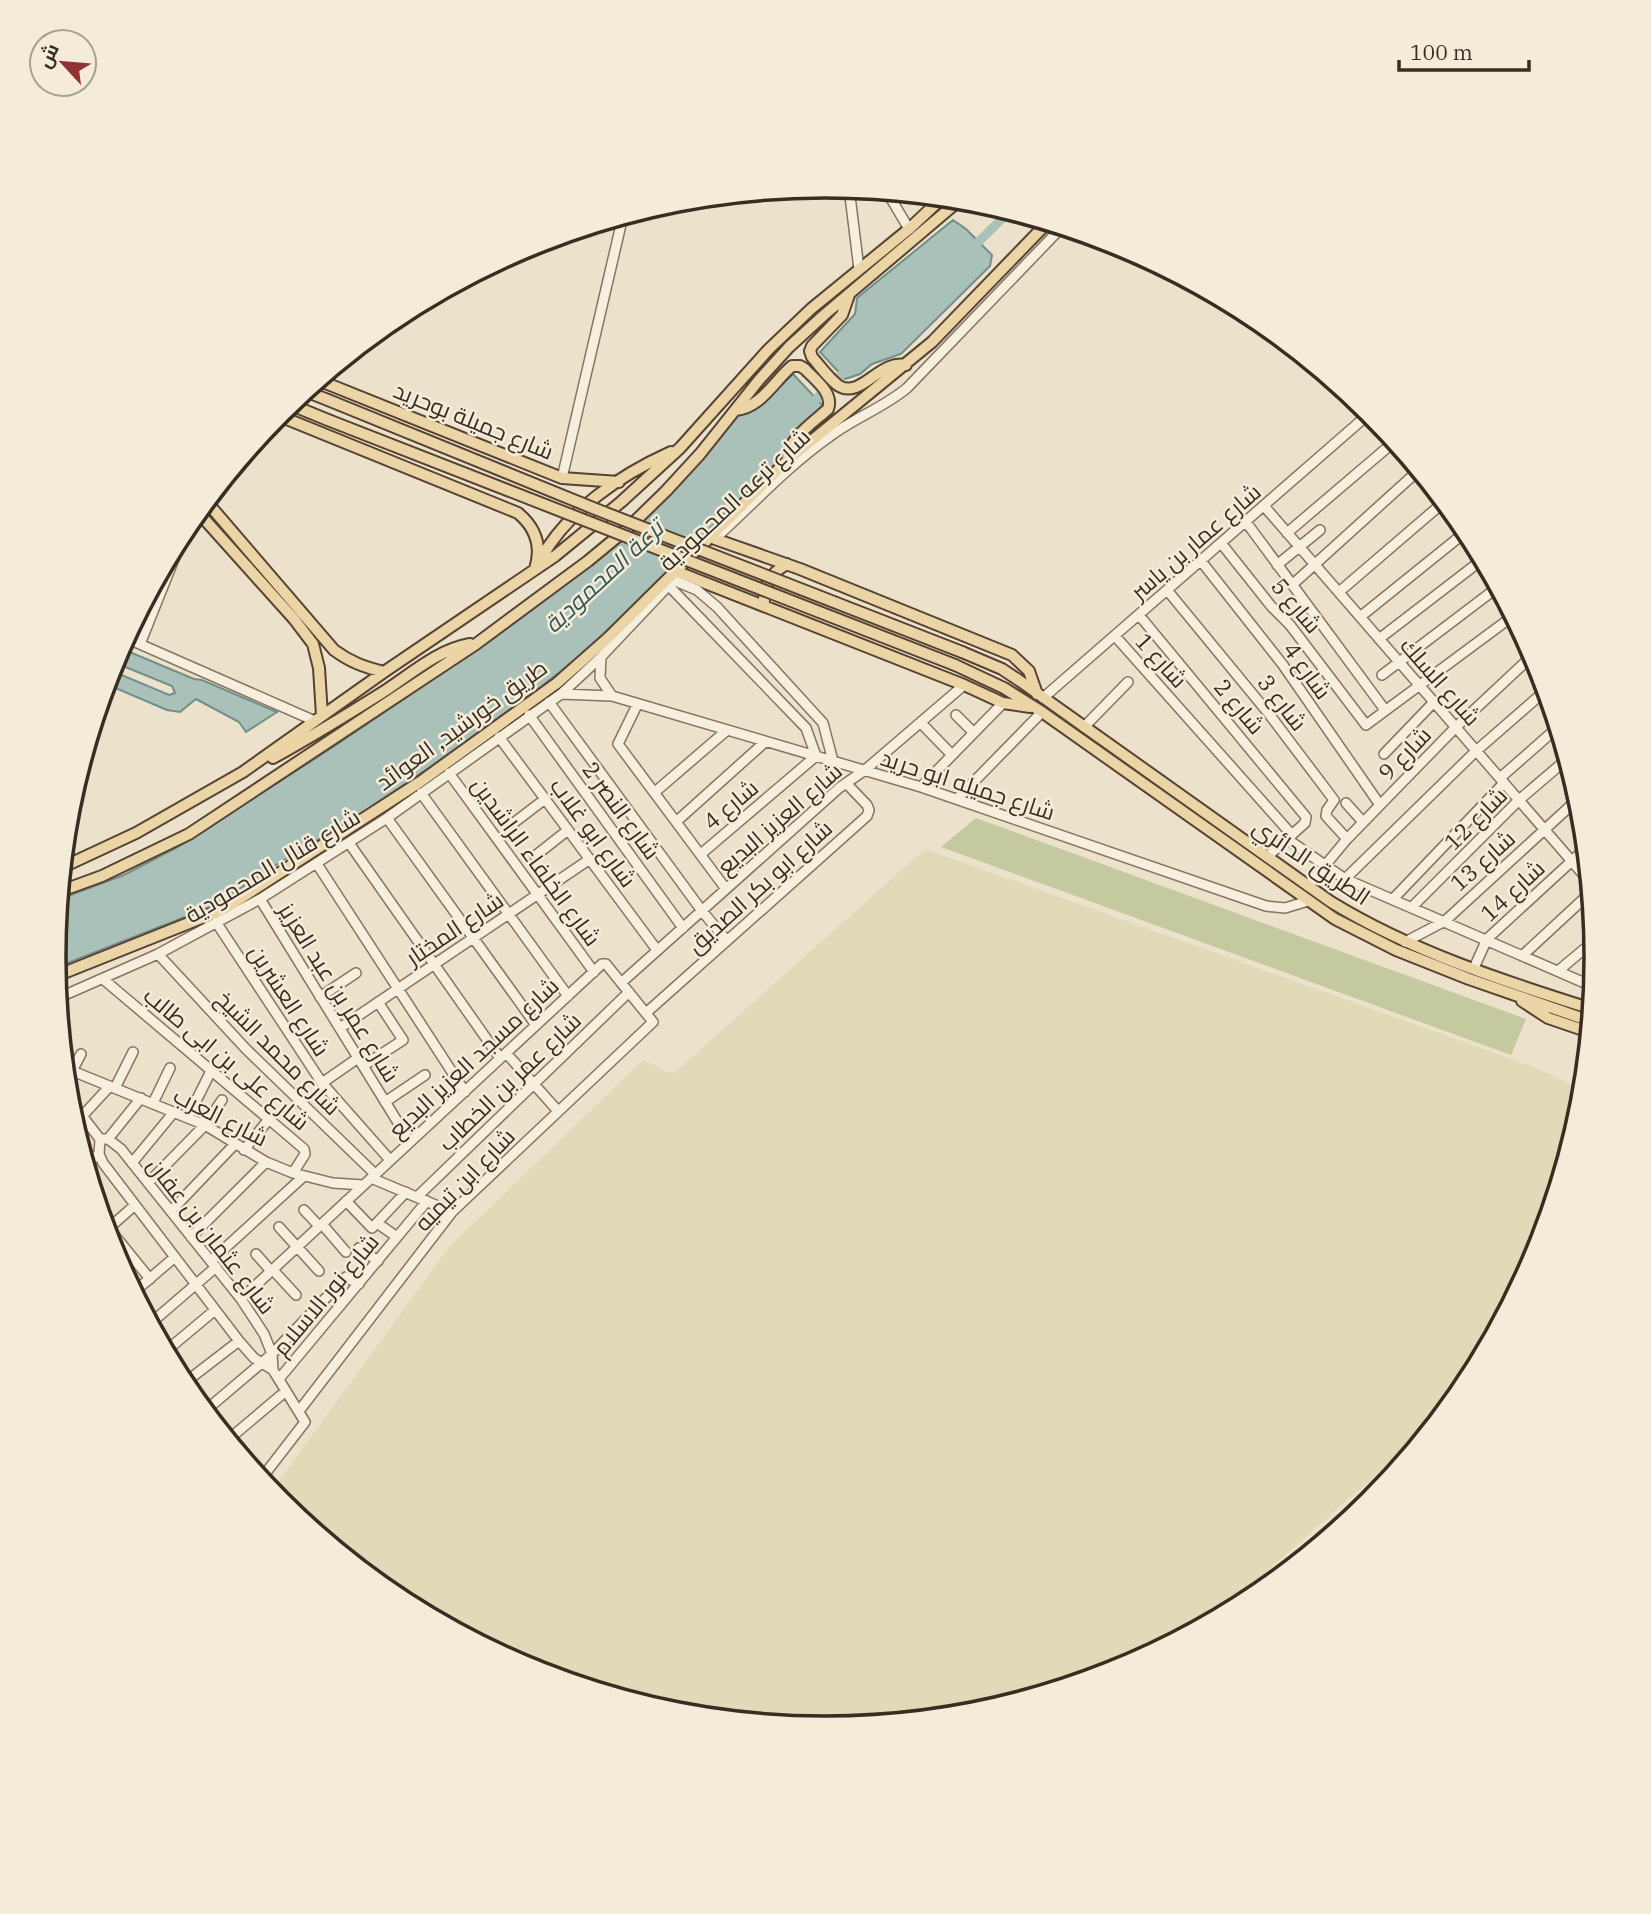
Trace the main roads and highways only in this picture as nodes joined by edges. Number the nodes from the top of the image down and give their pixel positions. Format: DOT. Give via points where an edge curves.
graph roads {
  1 [pos="934,206"];
  2 [pos="950,209"];
  3 [pos="1041,230"];
  4 [pos="849,295"];
  5 [pos="906,365"];
  6 [pos="328,384"];
  7 [pos="316,395"];
  8 [pos="301,409"];
  9 [pos="735,410"];
  10 [pos="289,420"];
  11 [pos="680,448"];
  12 [pos="788,460"];
  13 [pos="618,482"];
  14 [pos="213,509"];
  15 [pos="205,520"];
  16 [pos="715,539"];
  17 [pos="787,564"];
  18 [pos="535,569"];
  19 [pos="674,580"];
  20 [pos="764,606"];
  21 [pos="323,637"];
  22 [pos="313,644"];
  23 [pos="477,644"];
  24 [pos="384,672"];
  25 [pos="1040,703"];
  26 [pos="318,718"];
  27 [pos="243,772"];
  28 [pos="73,863"];
  29 [pos="70,888"];
  30 [pos="67,970"];
  31 [pos="1514,995"];
  32 [pos="1583,1006"];
  33 [pos="1582,1018"];
  34 [pos="1581,1029"];
  1 -- 11 [label="main road" via="779,340"];
  2 -- 4 [label="main road"];
  3 -- 5 [label="main road, طريق خورشيد, العوائد"];
  4 -- 5 [label="main road" via="842,315 812,346 812,357 838,385 853,388 888,366"];
  4 -- 9 [label="main road" via="789,347"];
  5 -- 12 [label="main road, طريق خورشيد, العوائد"];
  6 -- 13 [label="main road, شارع جميلة بوحريد" via="562,478"];
  7 -- 25 [label="main road, bridge" via="1002,669"];
  8 -- 25 [label="main road, bridge"];
  9 -- 12 [label="main road" via="755,404 792,366 804,369 829,396 828,409 792,442"];
  9 -- 23 [label="main road" via="684,472 628,528"];
  10 -- 18 [label="main road" via="518,513 536,536"];
  11 -- 13 [label="main road"];
  11 -- 18 [label="main road" via="597,522"];
  12 -- 30 [label="main road, طريق خورشيد, العوائد" via="557,683 420,782 224,909"];
  13 -- 18 [label="main road" via="564,526"];
  14 -- 21 [label="main road"];
  15 -- 22 [label="main road"];
  16 -- 17 [label="main road"];
  17 -- 20 [label="main road" via="767,581"];
  17 -- 25 [label="main road" via="1012,655 1029,671"];
  18 -- 24 [label="main road"];
  19 -- 20 [label="main road"];
  20 -- 25 [label="main road" via="1003,703"];
  21 -- 22 [label="main road"];
  21 -- 24 [label="main road" via="348,660"];
  22 -- 26 [label="main road" via="319,668"];
  23 -- 27 [label="main road" via="444,652"];
  23 -- 29 [label="main road" via="189,834"];
  24 -- 26 [label="main road"];
  25 -- 31 [label="main road, الطريق الدائري" via="1346,925 1396,950"];
  25 -- 32 [label="main road, الطريق الدائري" via="1084,727 1355,917 1405,942"];
  26 -- 27 [label="main road"];
  27 -- 28 [label="main road" via="136,833"];
  31 -- 33 [label="main road, الطريق الدائري"];
  31 -- 34 [label="main road" via="1548,1018"];
}
